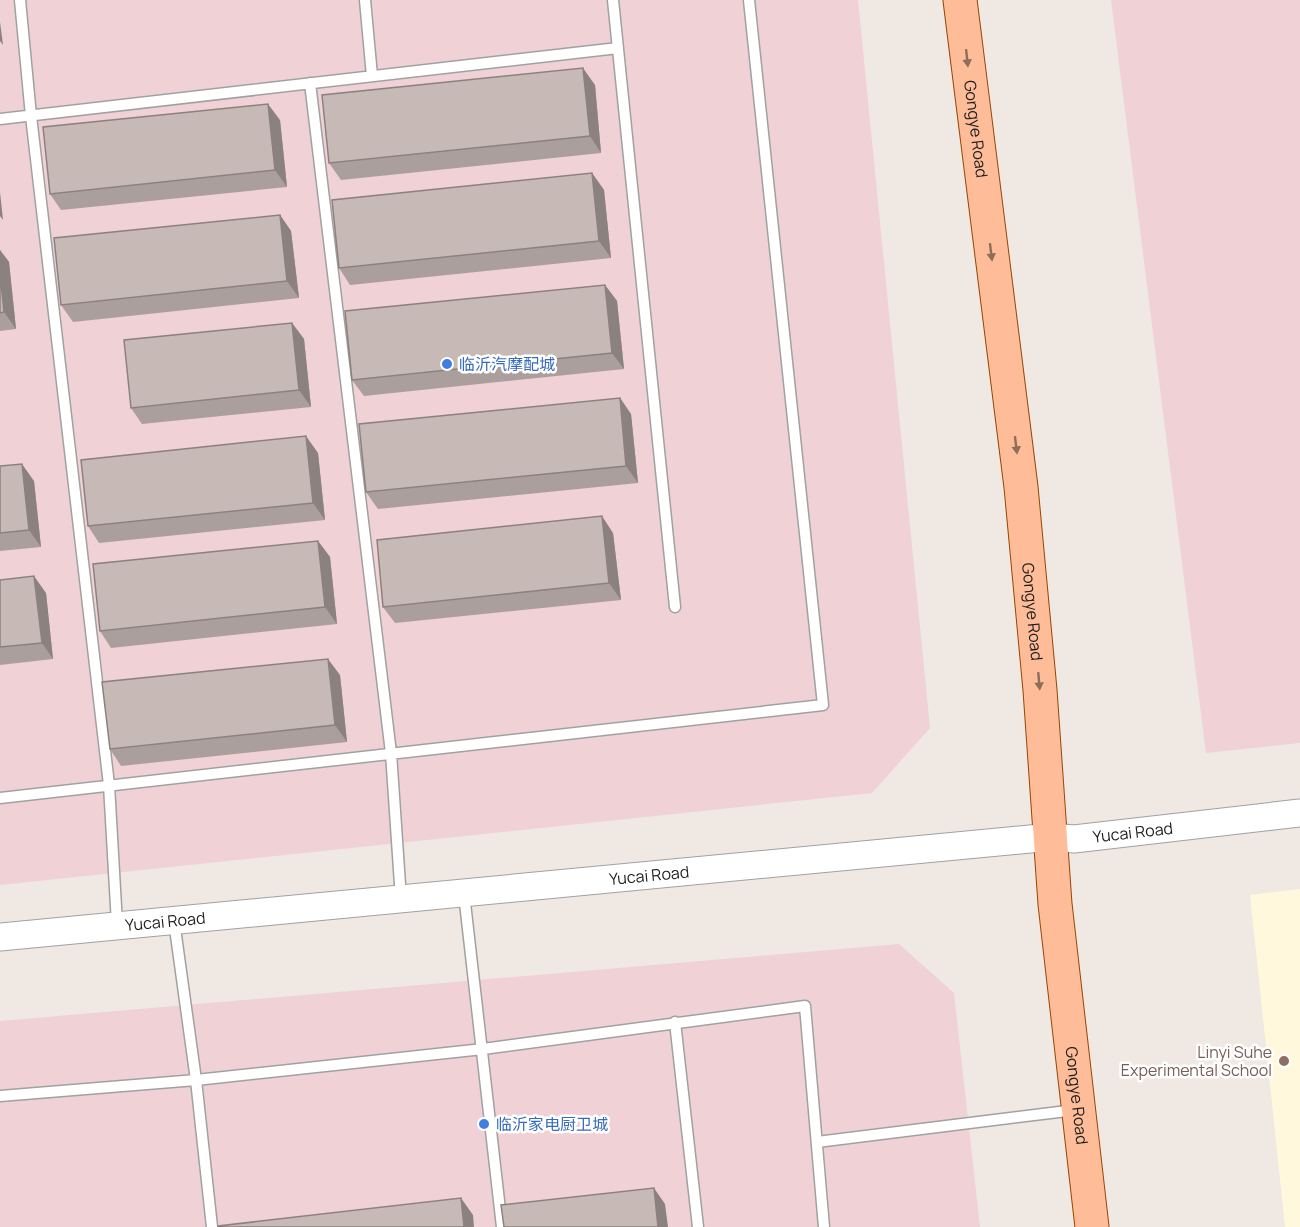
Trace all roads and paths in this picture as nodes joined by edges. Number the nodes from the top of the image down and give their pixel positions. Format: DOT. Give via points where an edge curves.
graph roads {
  1 [pos="20,0"];
  2 [pos="365,0"];
  3 [pos="614,0"];
  4 [pos="749,0"];
  5 [pos="960,0"];
  6 [pos="983,0"];
  7 [pos="618,48"];
  8 [pos="372,76"];
  9 [pos="309,83"];
  10 [pos="30,116"];
  11 [pos="0,119"];
  12 [pos="675,607"];
  13 [pos="391,753"];
  14 [pos="109,785"];
  15 [pos="0,798"];
  16 [pos="1300,813"];
  17 [pos="1063,838"];
  18 [pos="464,894"];
  19 [pos="401,900"];
  20 [pos="174,921"];
  21 [pos="117,927"];
  22 [pos="0,937"];
  23 [pos="675,1022"];
  24 [pos="483,1049"];
  25 [pos="196,1080"];
  26 [pos="0,1096"];
  27 [pos="1079,1109"];
  28 [pos="817,1142"];
  29 [pos="212,1227"];
  30 [pos="502,1227"];
  31 [pos="698,1227"];
  32 [pos="824,1227"];
  33 [pos="1092,1227"];
  34 [pos="1114,1227"];
  1 -- 10 [label="lane"];
  2 -- 8 [label="lane"];
  3 -- 7 [label="lane"];
  4 -- 13 [label="lane" via="823,705"];
  5 -- 17 [label="main road, Gongye Road, one-way"];
  6 -- 17 [label="main road, Gongye Road" via="1044,484"];
  7 -- 8 [label="lane"];
  7 -- 12 [label="lane"];
  8 -- 9 [label="lane"];
  9 -- 10 [label="lane"];
  9 -- 13 [label="lane"];
  10 -- 11 [label="lane"];
  10 -- 14 [label="lane"];
  13 -- 14 [label="lane"];
  13 -- 19 [label="lane"];
  14 -- 15 [label="lane"];
  14 -- 21 [label="lane"];
  16 -- 17 [label="street, Yucai Road"];
  17 -- 18 [label="street, Yucai Road"];
  17 -- 27 [label="main road, Gongye Road" via="1055,904"];
  17 -- 34 [label="main road, Gongye Road" via="1077,903"];
  18 -- 19 [label="street, Yucai Road"];
  18 -- 24 [label="lane"];
  19 -- 20 [label="street, Yucai Road"];
  20 -- 21 [label="street, Yucai Road"];
  20 -- 25 [label="lane"];
  21 -- 22 [label="street, Yucai Road"];
  23 -- 24 [label="lane"];
  23 -- 28 [label="lane" via="805,1006"];
  23 -- 31 [label="lane"];
  24 -- 25 [label="lane"];
  24 -- 30 [label="lane"];
  25 -- 26 [label="lane"];
  25 -- 29 [label="lane"];
  27 -- 28 [label="lane"];
  27 -- 33 [label="main road, Gongye Road"];
  28 -- 32 [label="lane"];
}
